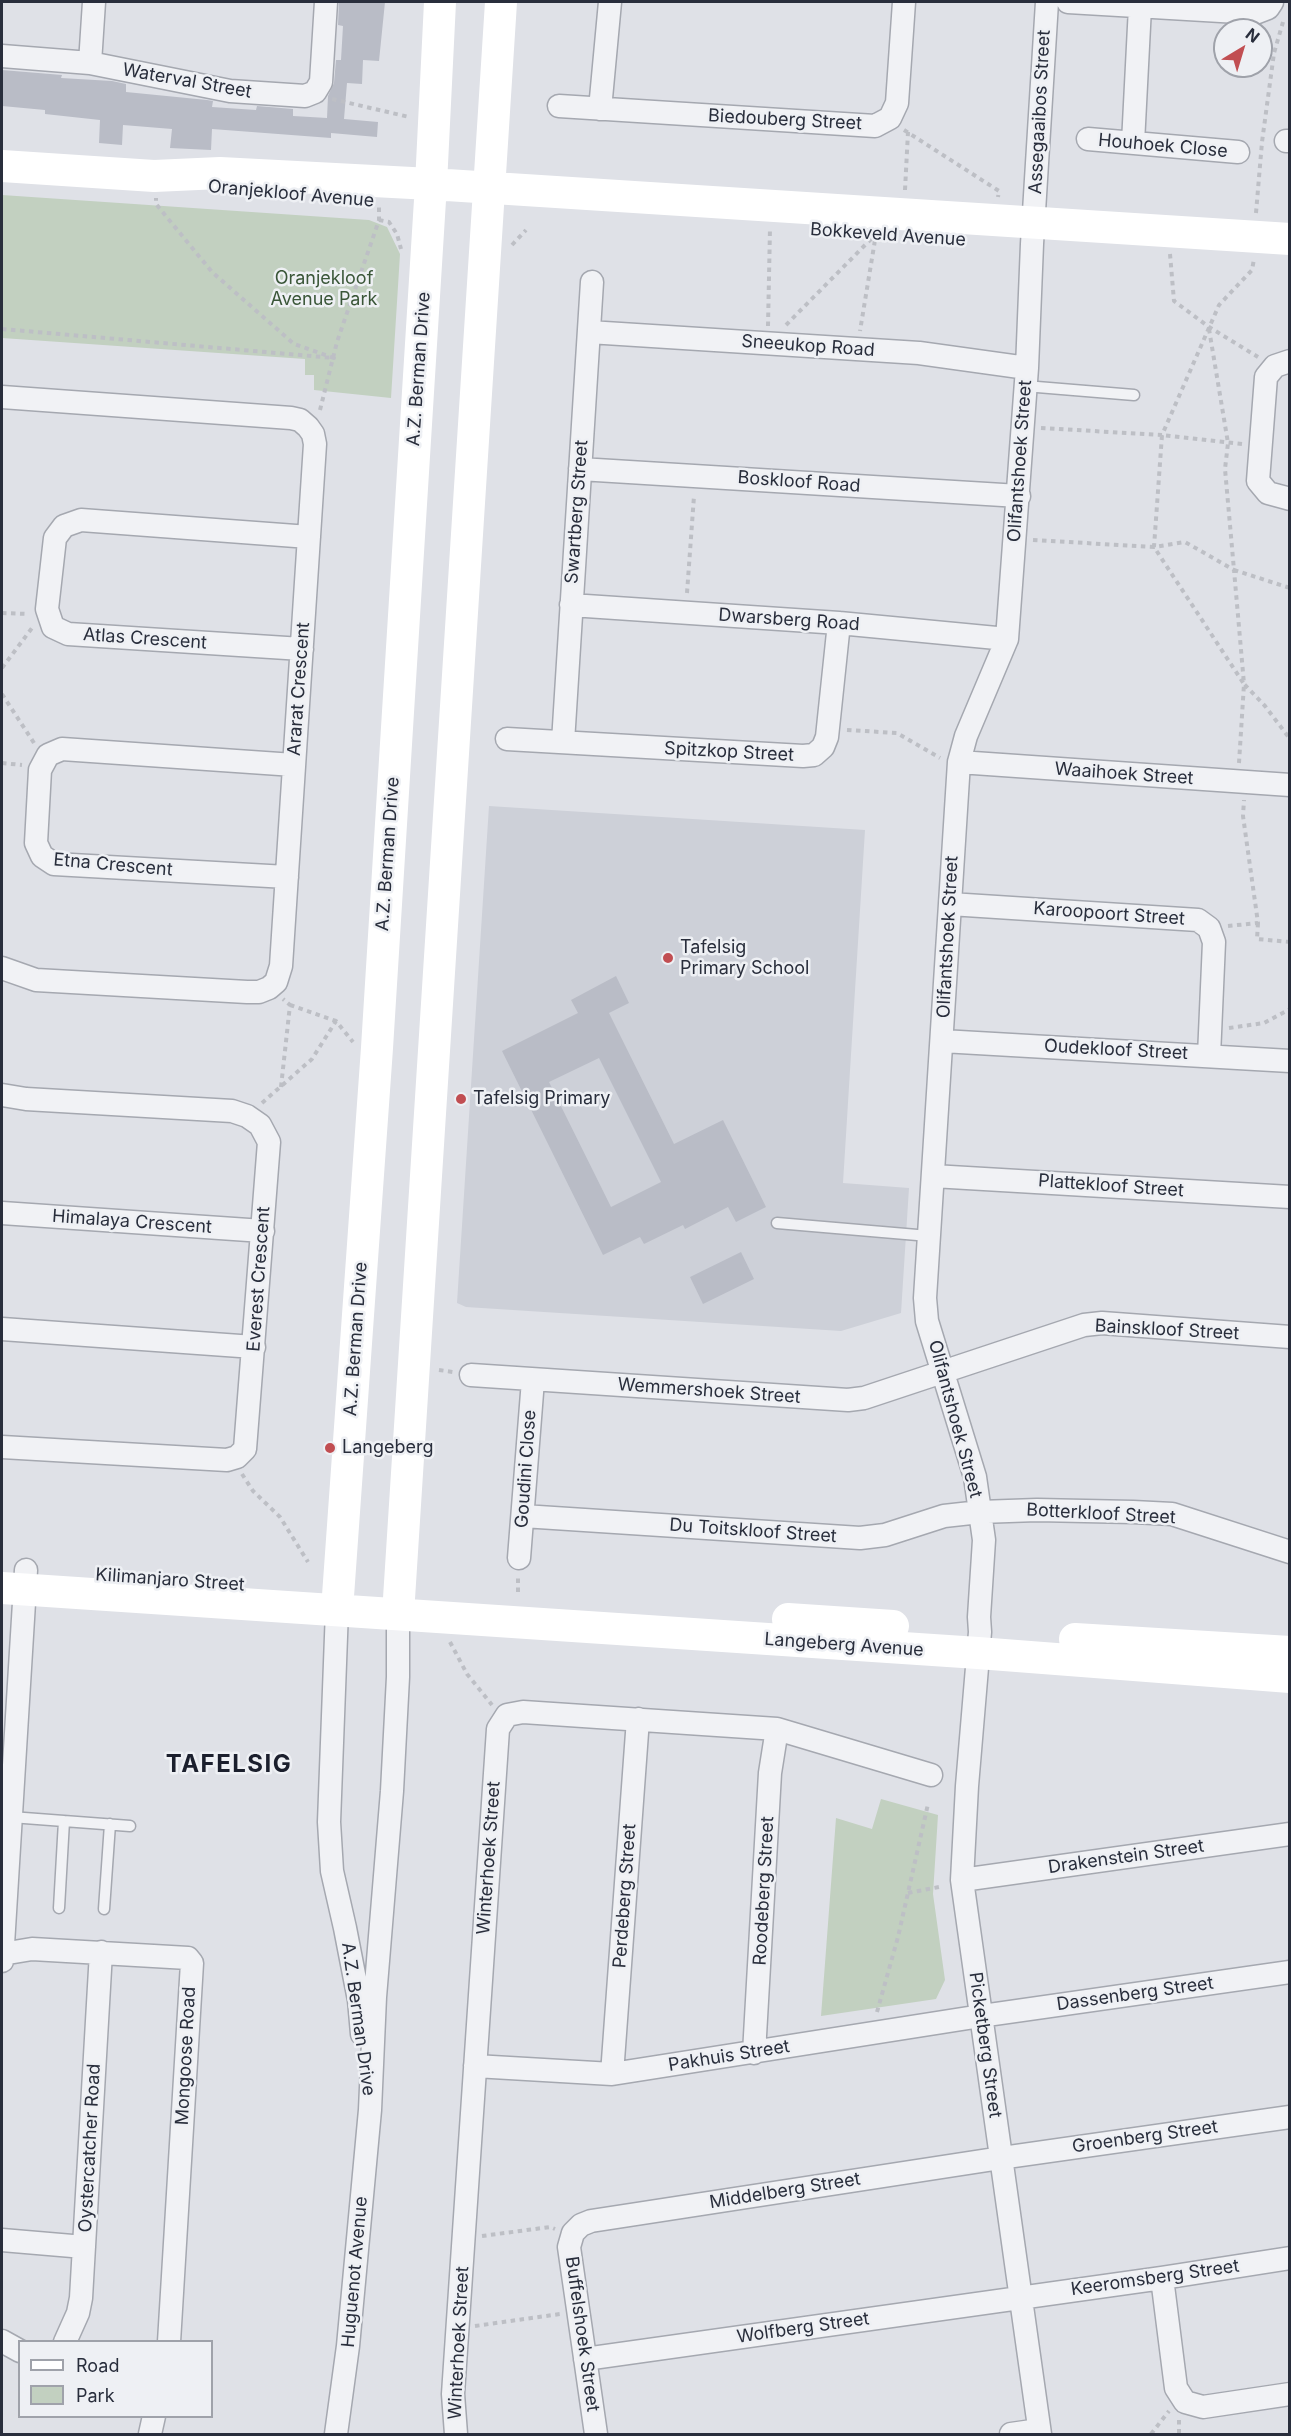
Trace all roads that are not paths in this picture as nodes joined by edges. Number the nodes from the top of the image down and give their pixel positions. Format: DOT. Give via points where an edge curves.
graph roads {
  1 [pos="94,2"];
  2 [pos="326,2"];
  3 [pos="440,2"];
  4 [pos="501,2"];
  5 [pos="610,2"];
  6 [pos="904,2"];
  7 [pos="1047,2"];
  8 [pos="1068,2"];
  9 [pos="1140,6"];
  10 [pos="1279,8"];
  11 [pos="2,56"];
  12 [pos="90,63"];
  13 [pos="559,106"];
  14 [pos="600,109"];
  15 [pos="1088,139"];
  16 [pos="1133,143"];
  17 [pos="1238,152"];
  18 [pos="2,166"];
  19 [pos="154,176"];
  20 [pos="430,194"];
  21 [pos="487,198"];
  22 [pos="1032,233"];
  23 [pos="1290,239"];
  24 [pos="1254,248"];
  25 [pos="1290,261"];
  26 [pos="592,282"];
  27 [pos="589,332"];
  28 [pos="1282,363"];
  29 [pos="1026,377"];
  30 [pos="1134,395"];
  31 [pos="2,397"];
  32 [pos="580,469"];
  33 [pos="1019,496"];
  34 [pos="1290,499"];
  35 [pos="309,537"];
  36 [pos="571,605"];
  37 [pos="839,623"];
  38 [pos="1007,639"];
  39 [pos="302,650"];
  40 [pos="507,739"];
  41 [pos="563,742"];
  42 [pos="953,762"];
  43 [pos="294,765"];
  44 [pos="1290,785"];
  45 [pos="287,876"];
  46 [pos="950,904"];
  47 [pos="2,968"];
  48 [pos="942,1041"];
  49 [pos="1209,1056"];
  50 [pos="1290,1061"];
  51 [pos="2,1095"];
  52 [pos="933,1176"];
  53 [pos="1290,1197"];
  54 [pos="2,1213"];
  55 [pos="777,1223"];
  56 [pos="263,1231"];
  57 [pos="929,1236"];
  58 [pos="2,1329"];
  59 [pos="1290,1337"];
  60 [pos="254,1347"];
  61 [pos="944,1372"];
  62 [pos="471,1375"];
  63 [pos="533,1380"];
  64 [pos="2,1447"];
  65 [pos="980,1512"];
  66 [pos="523,1516"];
  67 [pos="1290,1552"];
  68 [pos="519,1558"];
  69 [pos="14,1579"];
  70 [pos="338,1601"];
  71 [pos="398,1606"];
  72 [pos="979,1643"];
  73 [pos="1290,1652"];
  74 [pos="1290,1677"];
  75 [pos="638,1719"];
  76 [pos="777,1729"];
  77 [pos="931,1775"];
  78 [pos="11,1817"];
  79 [pos="64,1821"];
  80 [pos="110,1824"];
  81 [pos="130,1826"];
  82 [pos="1290,1834"];
  83 [pos="962,1880"];
  84 [pos="59,1908"];
  85 [pos="104,1909"];
  86 [pos="101,1952"];
  87 [pos="2,1956"];
  88 [pos="1290,1972"];
  89 [pos="981,2016"];
  90 [pos="754,2053"];
  91 [pos="476,2066"];
  92 [pos="612,2074"];
  93 [pos="370,2110"];
  94 [pos="1290,2117"];
  95 [pos="1001,2158"];
  96 [pos="573,2233"];
  97 [pos="2,2243"];
  98 [pos="84,2247"];
  99 [pos="1290,2258"];
  100 [pos="1162,2278"];
  101 [pos="1020,2297"];
  102 [pos="66,2340"];
  103 [pos="169,2340"];
  104 [pos="2,2341"];
  105 [pos="18,2350"];
  106 [pos="585,2359"];
  107 [pos="1290,2394"];
  108 [pos="1040,2432"];
  109 [pos="336,2434"];
  110 [pos="456,2434"];
  111 [pos="596,2434"];
  112 [pos="1011,2434"];
  1 -- 12 [label="street"];
  2 -- 12 [label="street, Waterval Street" via="321,82 315,92 305,96 230,91"];
  3 -- 20 [label="street, A.Z. Berman Drive"];
  4 -- 21 [label="street, A.Z. Berman Drive"];
  5 -- 14 [label="street"];
  6 -- 14 [label="street, Biedouberg Street" via="897,103 890,118 874,126"];
  7 -- 22 [label="street, Assegaaibos Street"];
  8 -- 9 [label="street"];
  9 -- 10 [label="street" via="1255,13"];
  9 -- 16 [label="street"];
  11 -- 12 [label="street, Waterval Street"];
  13 -- 14 [label="street, Biedouberg Street"];
  15 -- 16 [label="street, Houhoek Close"];
  16 -- 17 [label="street, Houhoek Close"];
  18 -- 19 [label="street, Oranjekloof Avenue"];
  19 -- 20 [label="street, Oranjekloof Avenue" via="220,173"];
  19 -- 20 [label="street, Oranjekloof Avenue" via="218,191 379,211"];
  20 -- 21 [label="street"];
  20 -- 70 [label="street, A.Z. Berman Drive"];
  21 -- 22 [label="street, Bokkeveld Avenue" via="876,234"];
  21 -- 22 [label="street, Bokkeveld Avenue" via="904,214 997,220"];
  21 -- 71 [label="street, A.Z. Berman Drive"];
  22 -- 24 [label="street, Bokkeveld Avenue"];
  22 -- 24 [label="street, Bokkeveld Avenue" via="1170,253"];
  22 -- 29 [label="street, Olifantshoek Street"];
  23 -- 24 [label="street, Bokkeveld Avenue"];
  24 -- 25 [label="street, Bokkeveld Avenue"];
  26 -- 27 [label="street, Swartberg Street"];
  27 -- 29 [label="street, Sneeukop Road" via="920,353"];
  27 -- 32 [label="street, Swartberg Street"];
  28 -- 34 [label="street" via="1266,377 1258,481 1268,493"];
  29 -- 30 [label="lane"];
  29 -- 33 [label="street, Olifantshoek Street"];
  31 -- 35 [label="street, Ararat Crescent" via="300,420 313,434 315,444"];
  32 -- 33 [label="street, Boskloof Road"];
  32 -- 36 [label="street, Swartberg Street"];
  33 -- 38 [label="street, Olifantshoek Street"];
  35 -- 39 [label="street, Ararat Crescent"];
  35 -- 39 [label="street, Atlas Crescent" via="81,520 64,526 55,538 43,625 68,634"];
  36 -- 37 [label="street, Dwarsberg Road"];
  36 -- 41 [label="street, Swartberg Street"];
  37 -- 38 [label="street, Dwarsberg Road"];
  37 -- 41 [label="street, Spitzkop Street" via="826,742 814,755"];
  38 -- 42 [label="street, Olifantshoek Street"];
  39 -- 43 [label="street, Ararat Crescent"];
  40 -- 41 [label="street, Spitzkop Street"];
  42 -- 44 [label="street, Waaihoek Street"];
  42 -- 46 [label="street, Olifantshoek Street"];
  43 -- 45 [label="street, Ararat Crescent"];
  43 -- 45 [label="street, Etna Crescent" via="62,749 48,755 40,770 36,843 47,861"];
  45 -- 47 [label="street, Ararat Crescent" via="281,966 276,982 259,992 36,980"];
  46 -- 48 [label="street, Olifantshoek Street"];
  46 -- 49 [label="street, Karoopoort Street" via="1198,920 1209,928 1214,942"];
  48 -- 49 [label="street, Oudekloof Street"];
  48 -- 52 [label="street, Olifantshoek Street"];
  49 -- 50 [label="street, Oudekloof Street"];
  51 -- 56 [label="street, Everest Crescent" via="232,1111 247,1116 260,1125 269,1142"];
  52 -- 53 [label="street, Plattekloof Street"];
  52 -- 57 [label="street, Olifantshoek Street"];
  54 -- 56 [label="street, Himalaya Crescent"];
  55 -- 57 [label="lane"];
  56 -- 60 [label="street, Everest Crescent"];
  57 -- 61 [label="street, Olifantshoek Street" via="927,1321"];
  58 -- 60 [label="street"];
  59 -- 61 [label="street, Bainskloof Street" via="1102,1323 1084,1325"];
  60 -- 64 [label="street, Everest Crescent" via="247,1444 237,1457 226,1460"];
  61 -- 63 [label="street, Wemmershoek Street" via="848,1400"];
  61 -- 65 [label="street, Olifantshoek Street" via="975,1477"];
  62 -- 63 [label="street, Wemmershoek Street"];
  63 -- 66 [label="street, Goudini Close"];
  65 -- 66 [label="street, Du Toitskloof Street" via="944,1516 885,1535 860,1538"];
  65 -- 67 [label="street, Botterkloof Street" via="1172,1514"];
  65 -- 72 [label="street, Olifantshoek Street" via="984,1540"];
  66 -- 68 [label="street, Goudini Close"];
  69 -- 70 [label="street, Kilimanjaro Street"];
  69 -- 78 [label="street"];
  70 -- 71 [label="street, Kilimanjaro Street"];
  70 -- 93 [label="street, A.Z. Berman Drive" via="329,1822 332,1871 358,2000"];
  71 -- 72 [label="street, Langeberg Avenue"];
  71 -- 93 [label="street, A.Z. Berman Drive" via="392,1791"];
  72 -- 73 [label="street, Langeberg Avenue"];
  72 -- 74 [label="street, Langeberg Avenue"];
  72 -- 83 [label="street, Picketberg Street"];
  75 -- 76 [label="street, Winterhoek Street"];
  75 -- 91 [label="street, Winterhoek Street" via="522,1712 507,1715 498,1729"];
  75 -- 92 [label="street, Perdeberg Street"];
  76 -- 77 [label="street, Winterhoek Street"];
  76 -- 90 [label="street, Roodeberg Street" via="770,1773"];
  78 -- 79 [label="lane"];
  78 -- 87 [label="street"];
  79 -- 80 [label="lane"];
  79 -- 84 [label="lane"];
  80 -- 81 [label="lane"];
  80 -- 85 [label="lane"];
  82 -- 83 [label="street, Drakenstein Street"];
  83 -- 89 [label="street, Picketberg Street"];
  86 -- 87 [label="street, Mongoose Road" via="32,1948"];
  86 -- 98 [label="street, Oystercatcher Road"];
  86 -- 103 [label="street, Mongoose Road" via="188,1958 192,1963"];
  88 -- 89 [label="street, Dassenberg Street"];
  89 -- 90 [label="street, Pakhuis Street"];
  89 -- 95 [label="street, Picketberg Street"];
  90 -- 92 [label="street, Pakhuis Street"];
  91 -- 92 [label="street, Pakhuis Street"];
  91 -- 110 [label="street, Winterhoek Street" via="453,2394"];
  93 -- 109 [label="street, Huguenot Avenue"];
  94 -- 95 [label="street, Groenberg Street"];
  95 -- 96 [label="street, Middelberg Street" via="591,2221"];
  95 -- 101 [label="street, Picketberg Street"];
  96 -- 106 [label="street, Buffelshoek Street" via="569,2247"];
  97 -- 98 [label="street"];
  98 -- 102 [label="street, Oystercatcher Road" via="78,2313"];
  99 -- 100 [label="street, Keeromsberg Street"];
  100 -- 101 [label="street, Keeromsberg Street"];
  100 -- 107 [label="street" via="1176,2388 1185,2402 1203,2407"];
  101 -- 106 [label="street, Wolfberg Street"];
  101 -- 108 [label="street, Picketberg Street"];
  104 -- 105 [label="street"];
  106 -- 111 [label="street, Buffelshoek Street"];
  108 -- 112 [label="street"];
}
